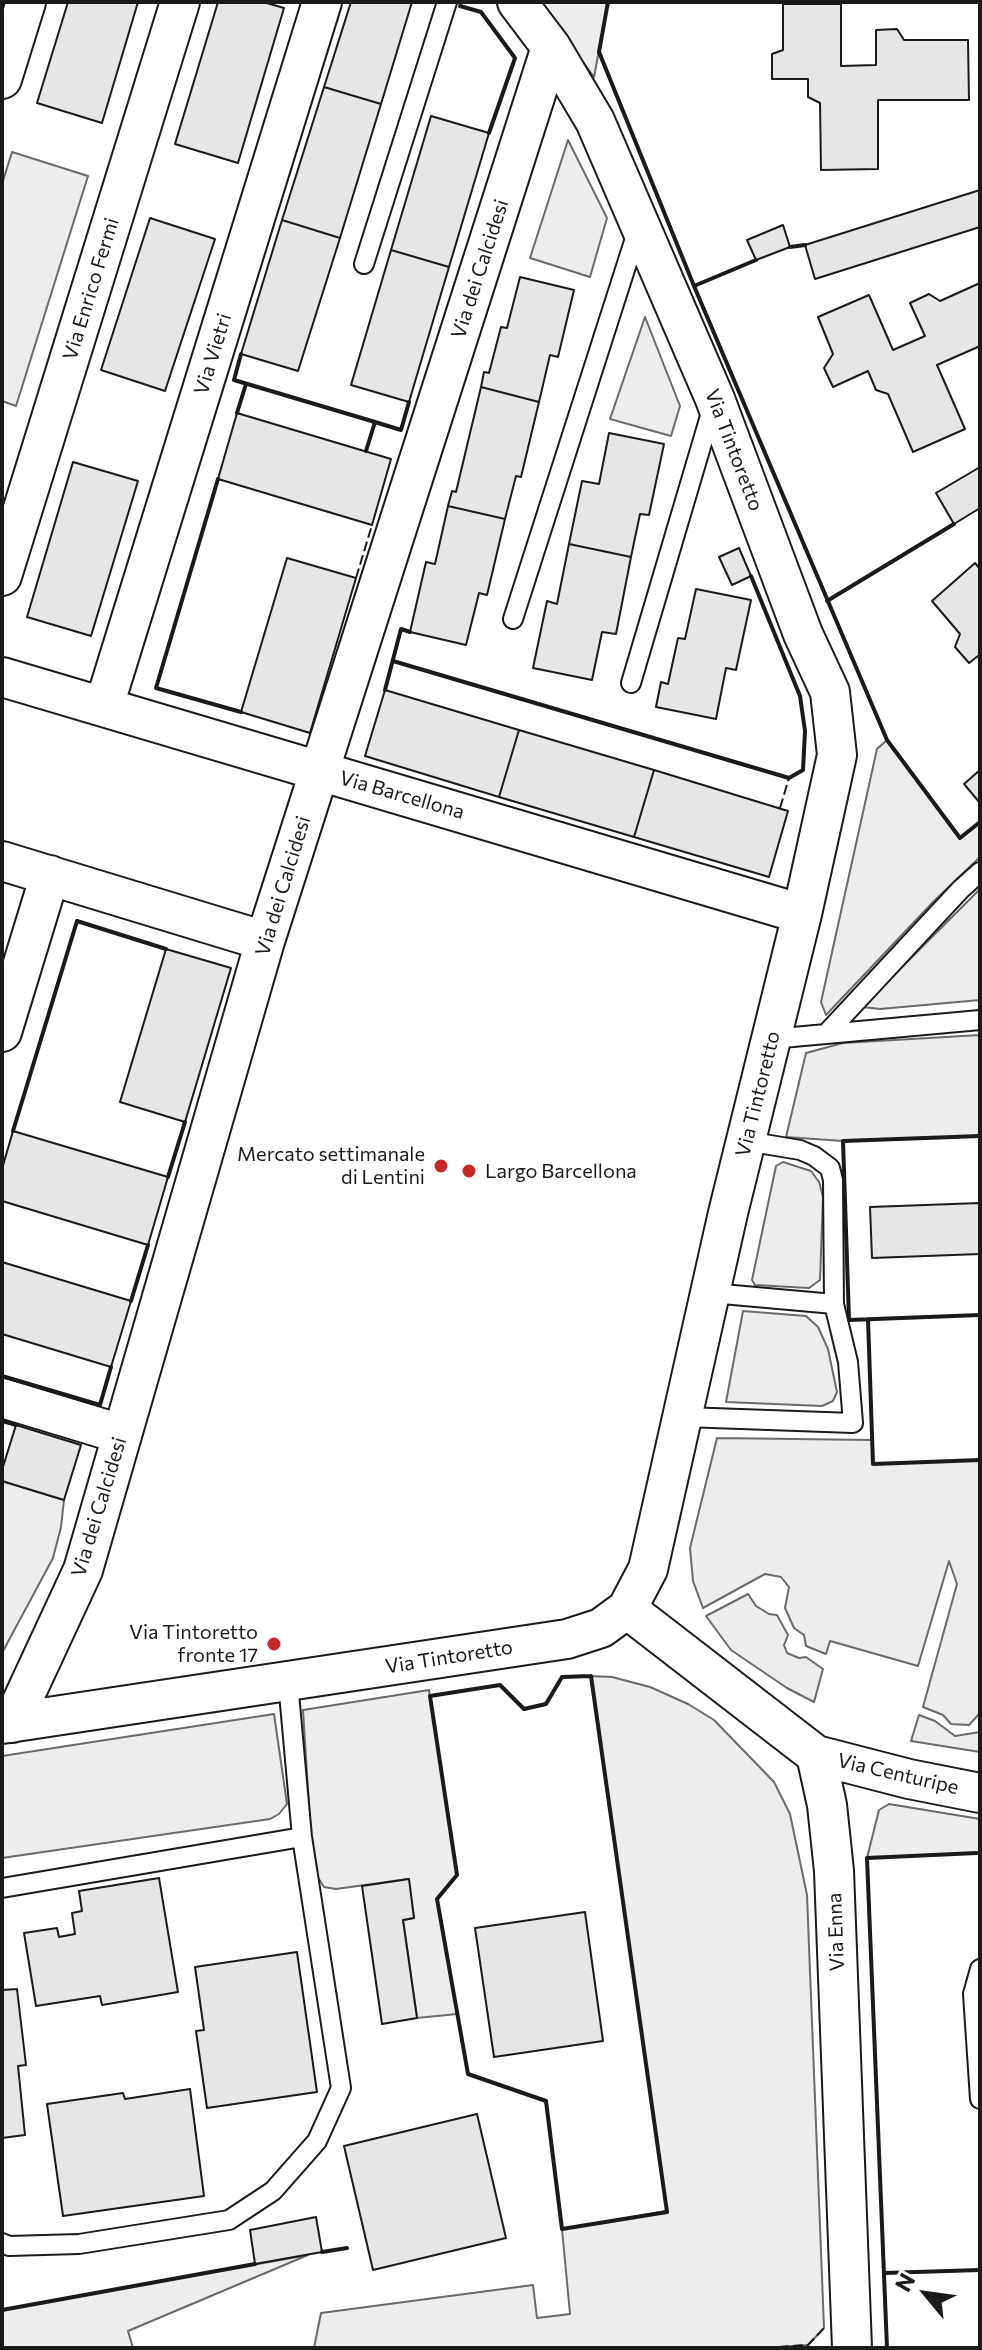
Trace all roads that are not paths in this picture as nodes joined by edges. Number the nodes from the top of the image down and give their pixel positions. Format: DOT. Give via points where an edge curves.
graph roads {
  1 [pos="26,2"];
  2 [pos="180,2"];
  3 [pos="322,2"];
  4 [pos="447,2"];
  5 [pos="517,2"];
  6 [pos="551,47"];
  7 [pos="2,79"];
  8 [pos="640,222"];
  9 [pos="364,264"];
  10 [pos="715,399"];
  11 [pos="2,576"];
  12 [pos="513,619"];
  13 [pos="2,677"];
  14 [pos="631,683"];
  15 [pos="104,706"];
  16 [pos="319,771"];
  17 [pos="2,861"];
  18 [pos="980,872"];
  19 [pos="50,875"];
  20 [pos="802,914"];
  21 [pos="265,941"];
  22 [pos="980,1020"];
  23 [pos="2,1032"];
  24 [pos="826,1034"];
  25 [pos="771,1039"];
  26 [pos="746,1141"];
  27 [pos="711,1293"];
  28 [pos="834,1304"];
  29 [pos="2,1398"];
  30 [pos="684,1417"];
  31 [pos="121,1434"];
  32 [pos="627,1609"];
  33 [pos="288,1682"];
  34 [pos="7,1723"];
  35 [pos="816,1755"];
  36 [pos="980,1793"];
  37 [pos="302,1837"];
  38 [pos="2,1888"];
  39 [pos="980,1969"];
  40 [pos="980,2099"];
  41 [pos="2,2243"];
  42 [pos="852,2348"];
  1 -- 7 [label="street"];
  2 -- 11 [label="street, Via Enrico Fermi"];
  3 -- 15 [label="street, Via Vietri"];
  4 -- 9 [label="lane"];
  5 -- 6 [label="street, Via Tintoretto"];
  6 -- 8 [label="street, Via Tintoretto" via="595,121"];
  6 -- 16 [label="street, Via dei Calcidesi"];
  8 -- 10 [label="street, Via Tintoretto"];
  8 -- 12 [label="lane"];
  10 -- 14 [label="lane"];
  10 -- 20 [label="street, Via Tintoretto" via="830,692 837,755"];
  13 -- 15 [label="street, Via Barcellona"];
  15 -- 16 [label="street, Via Barcellona"];
  16 -- 20 [label="street, Via Barcellona"];
  16 -- 21 [label="street, Via dei Calcidesi"];
  17 -- 19 [label="street"];
  18 -- 24 [label="lane"];
  19 -- 21 [label="street"];
  19 -- 23 [label="street"];
  20 -- 25 [label="street, Via Tintoretto"];
  21 -- 31 [label="street, Via dei Calcidesi"];
  22 -- 24 [label="lane"];
  24 -- 25 [label="lane"];
  25 -- 26 [label="street, Via Tintoretto"];
  26 -- 27 [label="street, Via Tintoretto"];
  26 -- 28 [label="lane" via="800,1150 830,1168"];
  27 -- 28 [label="lane"];
  27 -- 30 [label="street, Via Tintoretto"];
  28 -- 30 [label="lane" via="848,1362 853,1423"];
  29 -- 31 [label="street"];
  30 -- 32 [label="street, Via Tintoretto" via="648,1569"];
  31 -- 34 [label="street, Via dei Calcidesi" via="83,1570"];
  32 -- 33 [label="street, Via Tintoretto" via="601,1628 567,1639"];
  32 -- 35 [label="street"];
  33 -- 34 [label="street, Via Tintoretto"];
  33 -- 37 [label="lane"];
  35 -- 36 [label="street, Via Centuripe"];
  35 -- 42 [label="street, Via Enna" via="834,1871"];
  37 -- 38 [label="lane"];
  37 -- 41 [label="lane" via="341,2088 317,2141 273,2191 229,2220 79,2244"];
  39 -- 40 [label="lane" via="973,1994"];
}
